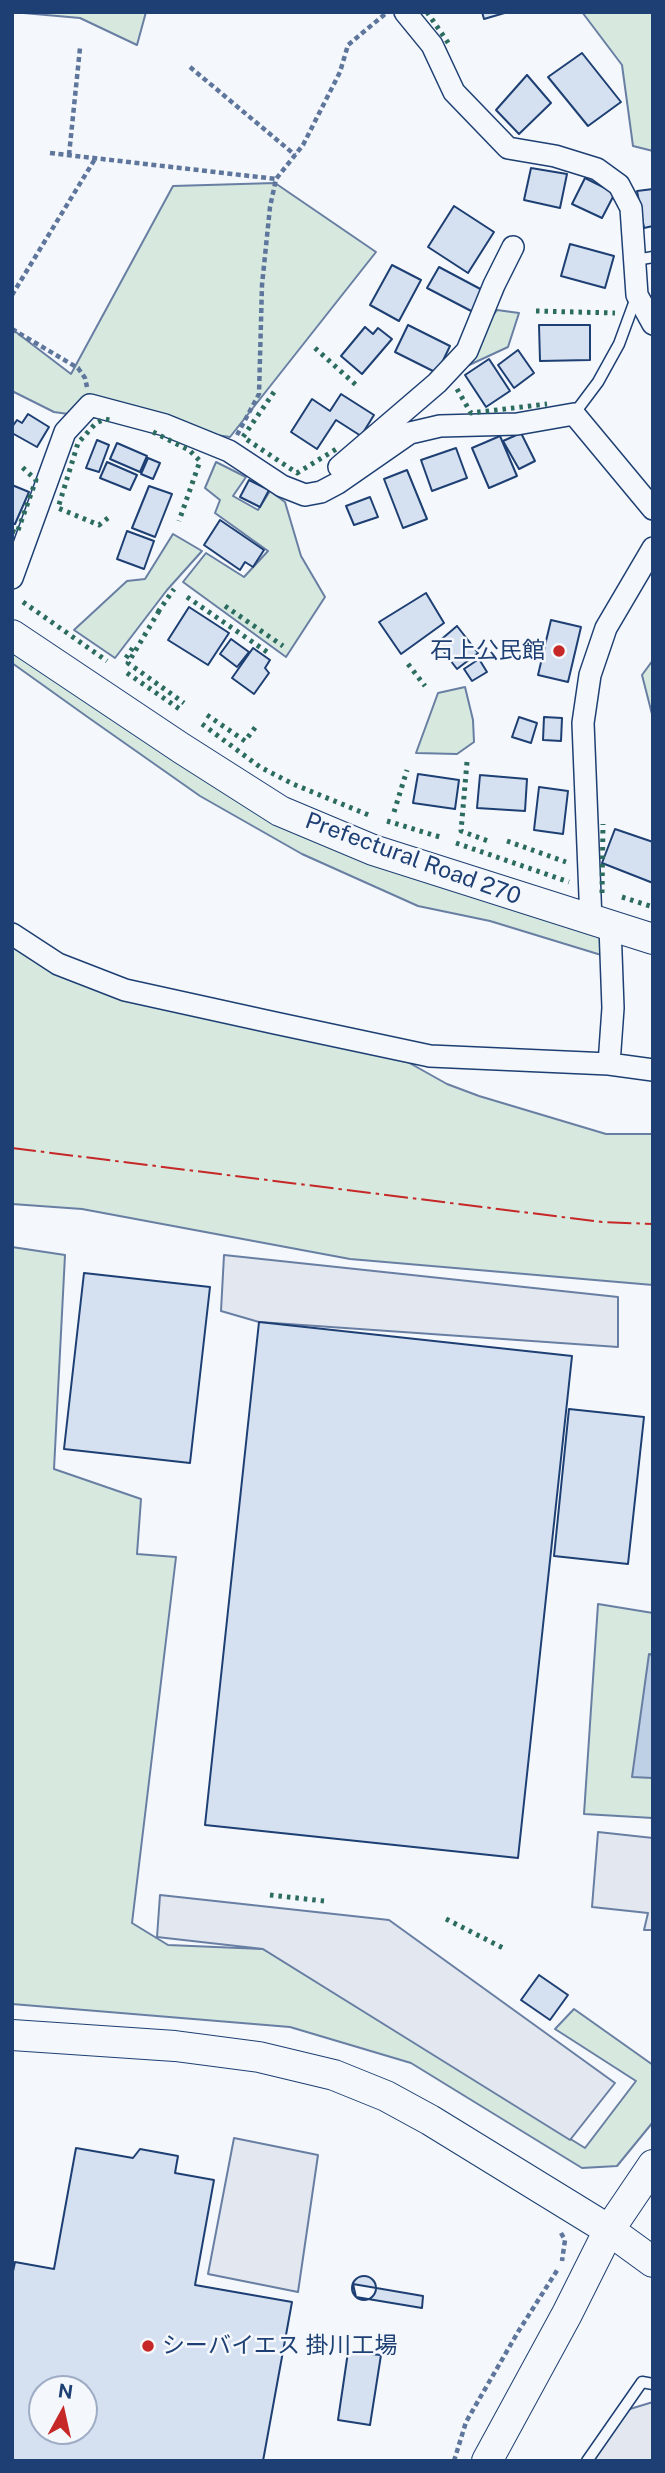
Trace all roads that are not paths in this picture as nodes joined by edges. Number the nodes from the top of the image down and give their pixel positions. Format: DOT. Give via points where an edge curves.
graph roads {
  1 [pos="405,12"];
  2 [pos="513,247"];
  3 [pos="644,259"];
  4 [pos="637,295"];
  5 [pos="653,324"];
  6 [pos="574,414"];
  7 [pos="305,495"];
  8 [pos="653,509"];
  9 [pos="653,548"];
  10 [pos="12,578"];
  11 [pos="12,635"];
  12 [pos="600,924"];
  13 [pos="12,934"];
  14 [pos="653,939"];
  15 [pos="609,1064"];
  16 [pos="653,1070"];
  17 [pos="12,2035"];
  18 [pos="653,2165"];
  19 [pos="609,2230"];
  20 [pos="653,2262"];
  21 [pos="653,2384"];
  22 [pos="487,2461"];
  23 [pos="587,2461"];
  1 -- 3 [label="street" via="432,45 454,92 508,148 597,169 620,185"];
  2 -- 7 [label="street" via="467,351 438,383"];
  3 -- 4 [label="street"];
  4 -- 5 [label="street"];
  4 -- 6 [label="lane" via="619,344"];
  6 -- 7 [label="street" via="517,424 440,426 410,433 338,483"];
  6 -- 8 [label="street"];
  7 -- 10 [label="street" via="282,486 229,451 165,425 90,405 65,432"];
  9 -- 12 [label="street" via="606,628 590,675 583,723"];
  11 -- 12 [label="street, Prefectural Road 270" via="280,811 373,850"];
  12 -- 14 [label="street, Prefectural Road 270"];
  12 -- 15 [label="street" via="613,1008"];
  13 -- 15 [label="street" via="58,964 125,990 430,1056"];
  15 -- 16 [label="street"];
  17 -- 19 [label="street" via="175,2046 259,2057 334,2075 430,2120"];
  18 -- 19 [label="street"];
  19 -- 20 [label="street"];
  19 -- 22 [label="street"];
  21 -- 23 [label="lane" via="642,2382"];
}
